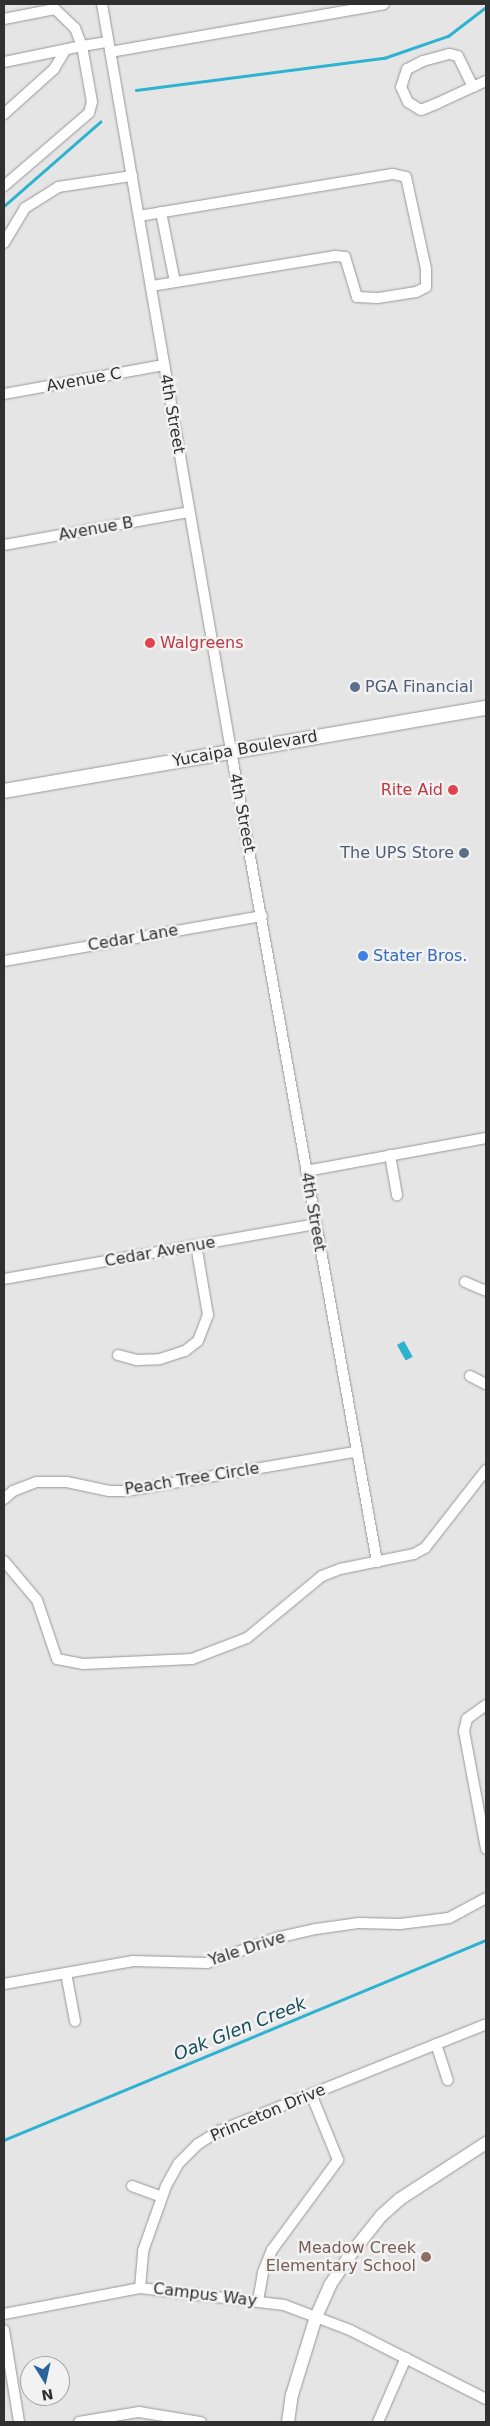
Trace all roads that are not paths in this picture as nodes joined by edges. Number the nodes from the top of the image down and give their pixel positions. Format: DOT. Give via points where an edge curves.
graph roads {
  1 [pos="102,4"];
  2 [pos="384,4"];
  3 [pos="349,7"];
  4 [pos="4,19"];
  5 [pos="82,46"];
  6 [pos="109,47"];
  7 [pos="66,49"];
  8 [pos="4,62"];
  9 [pos="486,81"];
  10 [pos="473,87"];
  11 [pos="4,114"];
  12 [pos="132,176"];
  13 [pos="4,186"];
  14 [pos="161,212"];
  15 [pos="139,216"];
  16 [pos="4,243"];
  17 [pos="176,282"];
  18 [pos="151,286"];
  19 [pos="164,365"];
  20 [pos="4,394"];
  21 [pos="189,512"];
  22 [pos="4,545"];
  23 [pos="486,708"];
  24 [pos="231,751"];
  25 [pos="4,791"];
  26 [pos="262,916"];
  27 [pos="4,961"];
  28 [pos="486,1138"];
  29 [pos="390,1155"];
  30 [pos="306,1171"];
  31 [pos="397,1195"];
  32 [pos="316,1224"];
  33 [pos="196,1245"];
  34 [pos="4,1278"];
  35 [pos="464,1282"];
  36 [pos="486,1291"];
  37 [pos="118,1355"];
  38 [pos="470,1376"];
  39 [pos="486,1384"];
  40 [pos="355,1452"];
  41 [pos="486,1470"];
  42 [pos="4,1499"];
  43 [pos="4,1562"];
  44 [pos="377,1562"];
  45 [pos="486,1705"];
  46 [pos="483,1813"];
  47 [pos="486,1848"];
  48 [pos="486,1898"];
  49 [pos="66,1973"];
  50 [pos="4,1984"];
  51 [pos="75,2021"];
  52 [pos="486,2024"];
  53 [pos="436,2044"];
  54 [pos="448,2080"];
  55 [pos="312,2094"];
  56 [pos="486,2143"];
  57 [pos="132,2186"];
  58 [pos="162,2197"];
  59 [pos="140,2288"];
  60 [pos="258,2301"];
  61 [pos="4,2314"];
  62 [pos="316,2317"];
  63 [pos="4,2330"];
  64 [pos="406,2358"];
  65 [pos="486,2399"];
  66 [pos="19,2422"];
  67 [pos="79,2422"];
  68 [pos="201,2422"];
  69 [pos="288,2422"];
  70 [pos="378,2422"];
  1 -- 6 [label="street, 4th Street"];
  2 -- 3 [label="street"];
  3 -- 6 [label="street"];
  4 -- 5 [label="street" via="56,9 74,28"];
  5 -- 6 [label="street"];
  5 -- 7 [label="street"];
  5 -- 13 [label="street" via="92,102 89,113"];
  6 -- 12 [label="street, 4th Street"];
  7 -- 8 [label="street"];
  7 -- 11 [label="street" via="54,69"];
  9 -- 10 [label="street"];
  10 -- 10 [label="street" via="421,110 408,102 402,87 407,70 423,61 449,54 458,56"];
  12 -- 15 [label="street, 4th Street"];
  12 -- 16 [label="street" via="58,187 25,208"];
  14 -- 15 [label="street"];
  14 -- 17 [label="street"];
  14 -- 17 [label="street" via="393,174 406,177 426,269 426,287 416,292 377,298 358,297 345,257 335,256"];
  15 -- 18 [label="street, 4th Street"];
  17 -- 18 [label="street"];
  18 -- 19 [label="street, 4th Street"];
  19 -- 20 [label="street, Avenue C"];
  19 -- 21 [label="street, 4th Street"];
  21 -- 22 [label="street, Avenue B"];
  21 -- 24 [label="street, 4th Street"];
  23 -- 24 [label="main road, Yucaipa Boulevard"];
  24 -- 25 [label="main road, Yucaipa Boulevard"];
  24 -- 26 [label="street, 4th Street"];
  26 -- 27 [label="street, Cedar Lane"];
  26 -- 30 [label="street, 4th Street"];
  28 -- 29 [label="street"];
  29 -- 30 [label="street"];
  29 -- 31 [label="street"];
  30 -- 32 [label="street, 4th Street"];
  32 -- 33 [label="street, Cedar Avenue"];
  32 -- 40 [label="street, 4th Street"];
  33 -- 34 [label="street, Cedar Avenue"];
  33 -- 37 [label="street" via="208,1315 198,1341 184,1351 160,1359 137,1360"];
  35 -- 36 [label="street"];
  38 -- 39 [label="street"];
  40 -- 42 [label="street, Peach Tree Circle" via="126,1491 109,1491 67,1482 37,1482 14,1491"];
  40 -- 44 [label="street, 4th Street"];
  41 -- 44 [label="street" via="425,1548 414,1554"];
  43 -- 44 [label="street" via="36,1600 57,1659 83,1664 172,1662 209,1655 247,1638 322,1576 340,1568"];
  45 -- 46 [label="street" via="467,1720 464,1731"];
  46 -- 47 [label="street"];
  48 -- 49 [label="street, Yale Drive" via="449,1918 400,1924 358,1923 316,1929 276,1938 207,1963 133,1961"];
  49 -- 50 [label="street, Yale Drive"];
  49 -- 51 [label="street"];
  52 -- 53 [label="street, Princeton Drive"];
  53 -- 54 [label="street"];
  53 -- 55 [label="street, Princeton Drive"];
  55 -- 58 [label="street, Princeton Drive" via="219,2131 198,2144 179,2164"];
  55 -- 60 [label="street" via="338,2160 272,2250 263,2272"];
  56 -- 62 [label="street" via="430,2177 381,2216 330,2285"];
  57 -- 58 [label="street"];
  58 -- 59 [label="street, Princeton Drive" via="143,2251"];
  59 -- 60 [label="street, Campus Way"];
  59 -- 61 [label="street, Campus Way"];
  60 -- 62 [label="street, Campus Way" via="284,2305"];
  62 -- 64 [label="street, Campus Way"];
  62 -- 69 [label="street" via="292,2395"];
  63 -- 66 [label="street"];
  64 -- 65 [label="street, Campus Way"];
  64 -- 70 [label="street"];
  67 -- 68 [label="street" via="139,2412"];
}
